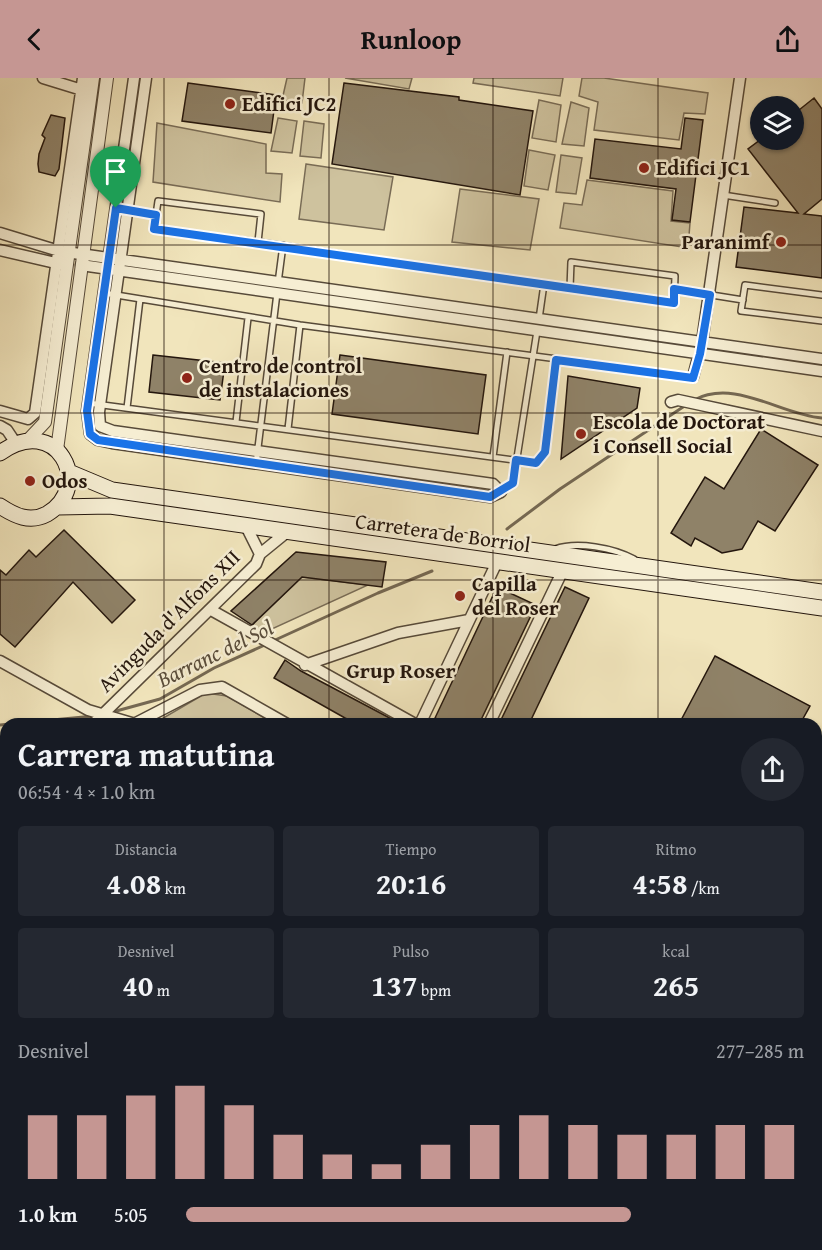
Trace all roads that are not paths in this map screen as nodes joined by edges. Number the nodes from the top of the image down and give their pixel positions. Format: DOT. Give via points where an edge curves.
graph roads {
  1 [pos="43,78"];
  2 [pos="83,78"];
  3 [pos="93,78"];
  4 [pos="107,78"];
  5 [pos="134,78"];
  6 [pos="146,78"];
  7 [pos="739,78"];
  8 [pos="82,90"];
  9 [pos="723,195"];
  10 [pos="775,204"];
  11 [pos="116,208"];
  12 [pos="128,210"];
  13 [pos="156,215"];
  14 [pos="0,233"];
  15 [pos="258,242"];
  16 [pos="283,245"];
  17 [pos="0,250"];
  18 [pos="64,252"];
  19 [pos="82,260"];
  20 [pos="108,263"];
  21 [pos="62,264"];
  22 [pos="120,265"];
  23 [pos="544,284"];
  24 [pos="277,287"];
  25 [pos="570,288"];
  26 [pos="674,289"];
  27 [pos="104,293"];
  28 [pos="710,295"];
  29 [pos="822,295"];
  30 [pos="116,296"];
  31 [pos="140,299"];
  32 [pos="743,300"];
  33 [pos="248,318"];
  34 [pos="273,321"];
  35 [pos="822,321"];
  36 [pos="300,325"];
  37 [pos="538,325"];
  38 [pos="702,342"];
  39 [pos="507,352"];
  40 [pos="700,354"];
  41 [pos="532,357"];
  42 [pos="822,359"];
  43 [pos="556,360"];
  44 [pos="822,371"];
  45 [pos="693,378"];
  46 [pos="672,402"];
  47 [pos="88,403"];
  48 [pos="100,404"];
  49 [pos="127,408"];
  50 [pos="0,411"];
  51 [pos="236,422"];
  52 [pos="0,426"];
  53 [pos="261,426"];
  54 [pos="288,429"];
  55 [pos="822,431"];
  56 [pos="22,441"];
  57 [pos="57,450"];
  58 [pos="258,451"];
  59 [pos="0,453"];
  60 [pos="493,457"];
  61 [pos="516,460"];
  62 [pos="256,464"];
  63 [pos="69,472"];
  64 [pos="501,492"];
  65 [pos="0,506"];
  66 [pos="58,507"];
  67 [pos="246,526"];
  68 [pos="287,532"];
  69 [pos="260,554"];
  70 [pos="497,562"];
  71 [pos="562,572"];
  72 [pos="822,592"];
  73 [pos="822,608"];
  74 [pos="211,610"];
  75 [pos="469,620"];
  76 [pos="332,657"];
  77 [pos="0,661"];
  78 [pos="305,665"];
  79 [pos="320,672"];
  80 [pos="102,715"];
  81 [pos="99,718"];
  82 [pos="113,718"];
  83 [pos="146,718"];
  84 [pos="276,718"];
  85 [pos="404,718"];
  86 [pos="423,718"];
  87 [pos="492,718"];
  1 -- 8 [label="street"];
  2 -- 8 [label="street"];
  3 -- 18 [label="street"];
  4 -- 19 [label="street"];
  5 -- 11 [label="street"];
  6 -- 12 [label="street"];
  7 -- 9 [label="street"];
  8 -- 18 [label="street"];
  9 -- 10 [label="lane"];
  9 -- 28 [label="street"];
  11 -- 12 [label="lane"];
  11 -- 20 [label="street"];
  12 -- 13 [label="lane"];
  12 -- 22 [label="street"];
  13 -- 15 [label="lane" via="154,229"];
  13 -- 15 [label="lane" via="158,201 261,214"];
  14 -- 18 [label="street"];
  15 -- 16 [label="lane"];
  16 -- 23 [label="lane"];
  16 -- 24 [label="lane"];
  17 -- 21 [label="street"];
  18 -- 19 [label="street"];
  18 -- 21 [label="street"];
  19 -- 20 [label="street"];
  19 -- 57 [label="street"];
  20 -- 22 [label="street"];
  20 -- 27 [label="street"];
  21 -- 50 [label="street" via="33,417"];
  21 -- 56 [label="street" via="45,422"];
  22 -- 24 [label="street"];
  22 -- 30 [label="street"];
  23 -- 25 [label="lane"];
  23 -- 37 [label="lane"];
  24 -- 34 [label="lane"];
  24 -- 37 [label="street"];
  25 -- 26 [label="lane" via="674,303"];
  25 -- 26 [label="lane" via="571,262 675,276"];
  26 -- 28 [label="lane"];
  27 -- 30 [label="lane"];
  27 -- 47 [label="street"];
  28 -- 32 [label="lane"];
  28 -- 38 [label="street"];
  29 -- 32 [label="lane" via="745,285"];
  30 -- 31 [label="lane"];
  30 -- 48 [label="street"];
  31 -- 33 [label="lane"];
  31 -- 49 [label="lane"];
  32 -- 35 [label="lane" via="741,311"];
  33 -- 34 [label="lane"];
  33 -- 51 [label="lane"];
  34 -- 36 [label="lane"];
  34 -- 53 [label="lane"];
  36 -- 39 [label="lane"];
  36 -- 54 [label="lane"];
  37 -- 38 [label="street"];
  37 -- 40 [label="street"];
  37 -- 41 [label="lane"];
  38 -- 40 [label="street"];
  38 -- 42 [label="street"];
  39 -- 41 [label="lane"];
  39 -- 60 [label="lane"];
  40 -- 44 [label="street"];
  40 -- 45 [label="street"];
  41 -- 43 [label="lane"];
  41 -- 61 [label="lane"];
  43 -- 45 [label="lane"];
  43 -- 61 [label="lane" via="545,452 536,463"];
  46 -- 55 [label="street" via="678,400"];
  47 -- 48 [label="lane"];
  47 -- 62 [label="street" via="90,434 98,440"];
  48 -- 49 [label="lane"];
  48 -- 58 [label="street" via="100,426 113,431"];
  49 -- 51 [label="lane"];
  51 -- 53 [label="lane"];
  52 -- 56 [label="street"];
  53 -- 54 [label="lane"];
  53 -- 58 [label="lane"];
  54 -- 60 [label="lane"];
  56 -- 57 [label="main road" via="44,442"];
  56 -- 59 [label="main road"];
  57 -- 63 [label="main road"];
  58 -- 62 [label="lane"];
  58 -- 64 [label="street" via="493,484"];
  60 -- 61 [label="lane"];
  61 -- 64 [label="lane" via="513,483"];
  62 -- 64 [label="street" via="490,497"];
  63 -- 66 [label="main road" via="68,491"];
  63 -- 72 [label="main road, Carretera de Borriol" via="112,490"];
  65 -- 66 [label="main road" via="17,518 39,518"];
  66 -- 67 [label="main road, Carretera de Borriol" via="110,506"];
  67 -- 68 [label="main road, Carretera de Borriol"];
  67 -- 69 [label="street, Avinguda d'Alfons XII"];
  68 -- 69 [label="street, Avinguda d'Alfons XII"];
  68 -- 70 [label="main road, Carretera de Borriol"];
  69 -- 74 [label="street, Avinguda d'Alfons XII" via="256,564"];
  70 -- 71 [label="main road, Carretera de Borriol"];
  70 -- 75 [label="street"];
  71 -- 73 [label="main road, Carretera de Borriol"];
  71 -- 87 [label="street"];
  74 -- 78 [label="street"];
  74 -- 80 [label="street, Avinguda d'Alfons XII"];
  75 -- 76 [label="street" via="398,633"];
  75 -- 86 [label="street"];
  76 -- 78 [label="street"];
  76 -- 79 [label="street"];
  77 -- 80 [label="street"];
  78 -- 79 [label="street"];
  79 -- 85 [label="street"];
  80 -- 81 [label="street, Avinguda d'Alfons XII"];
  80 -- 82 [label="street"];
  83 -- 84 [label="street" via="200,690 222,687"];
}
